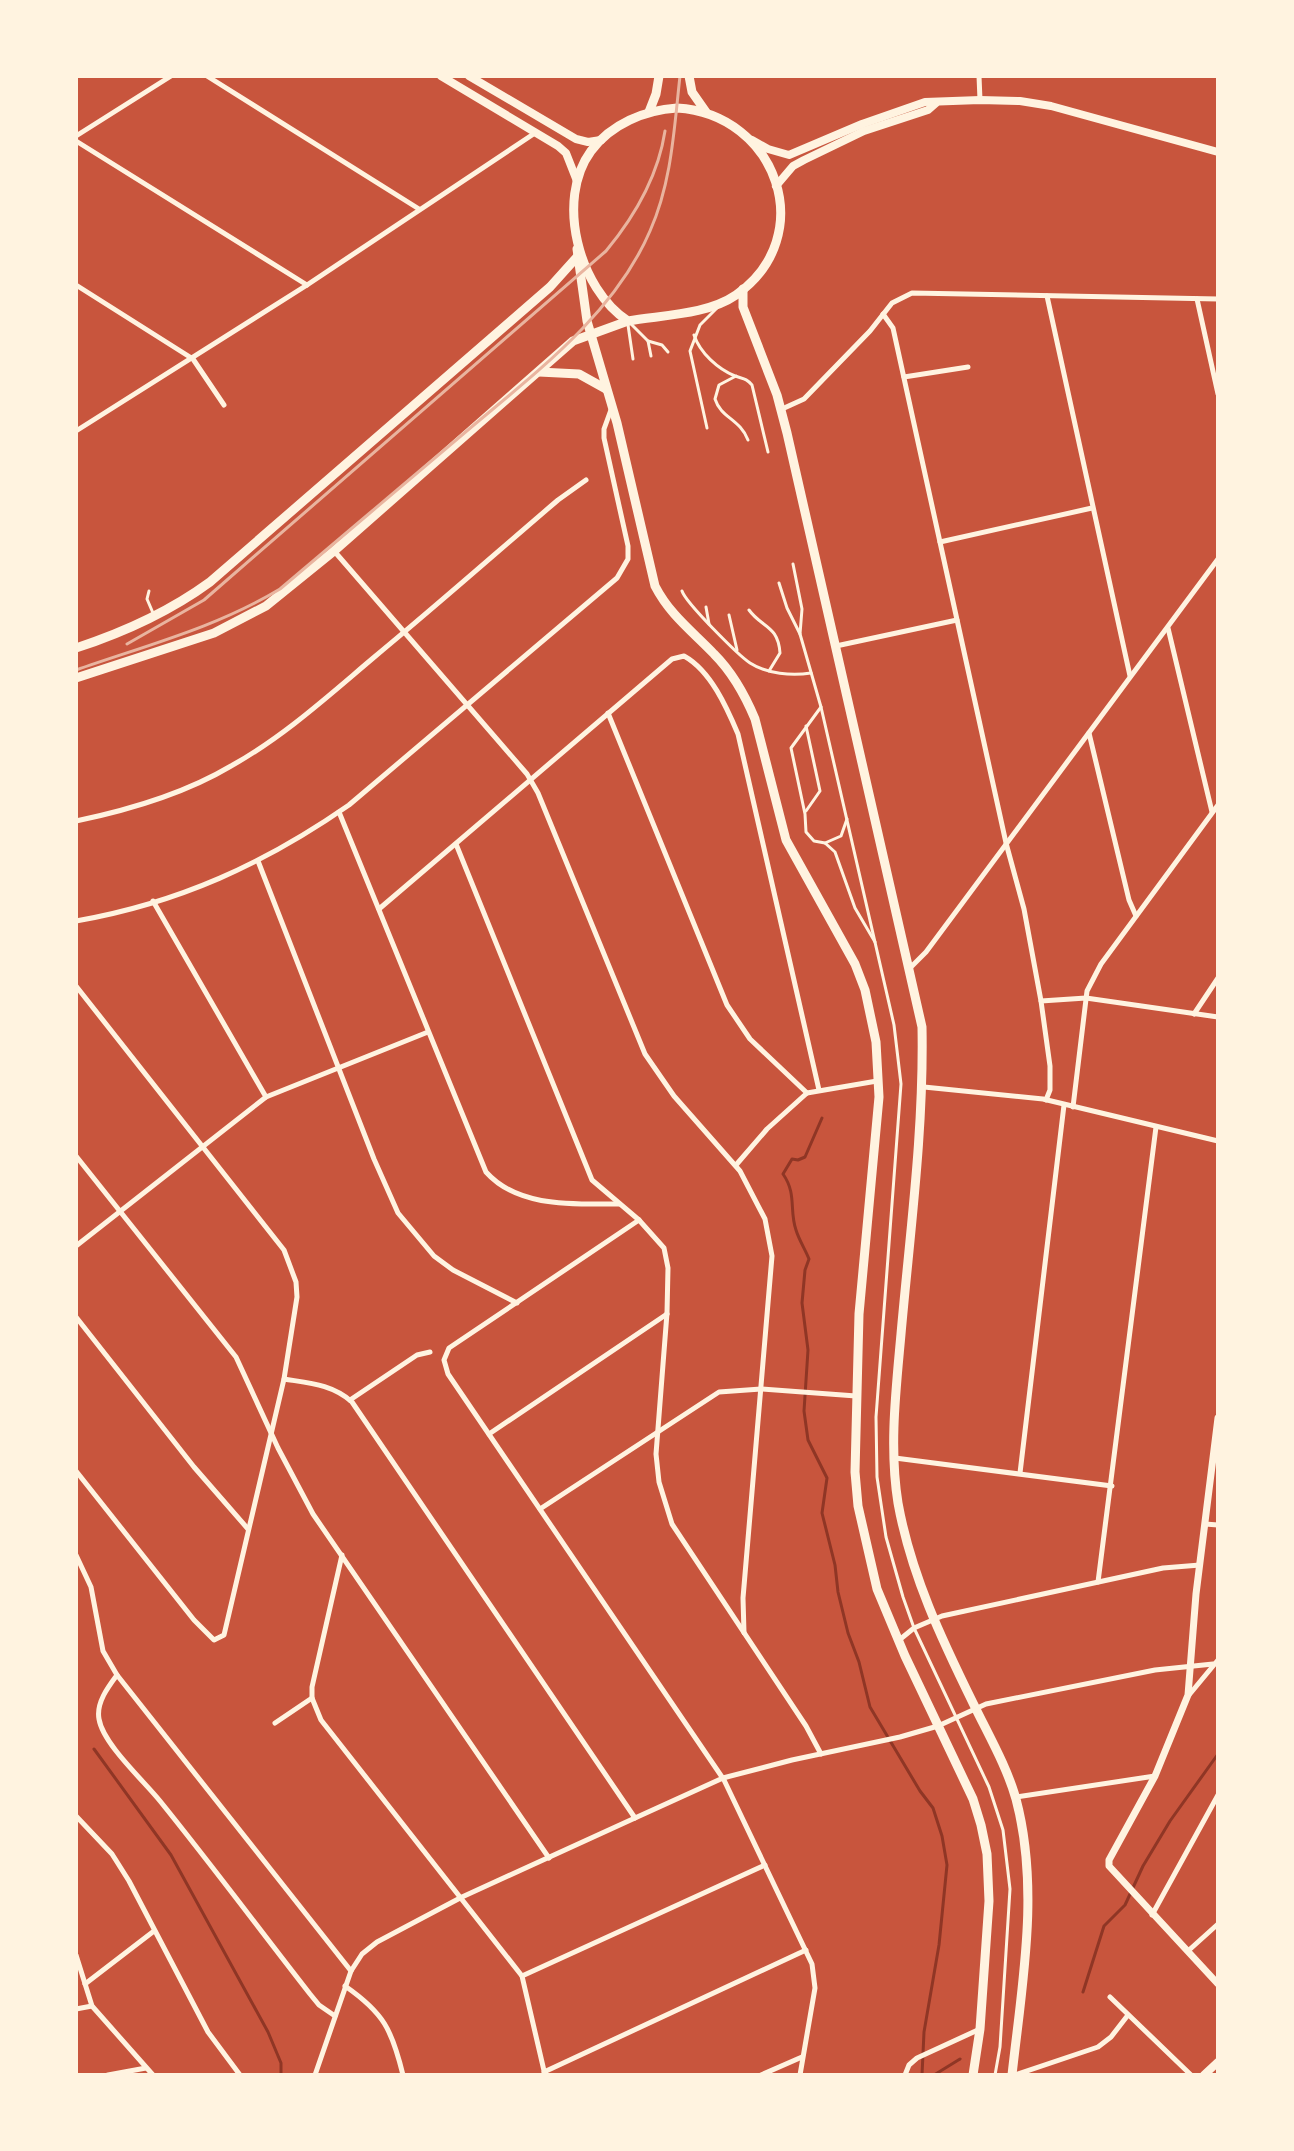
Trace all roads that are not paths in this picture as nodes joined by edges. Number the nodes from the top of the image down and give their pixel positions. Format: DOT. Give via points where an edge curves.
graph roads {
  1 [pos="171,76"];
  2 [pos="207,76"];
  3 [pos="441,76"];
  4 [pos="469,76"];
  5 [pos="659,76"];
  6 [pos="689,76"];
  7 [pos="979,76"];
  8 [pos="980,100"];
  9 [pos="936,103"];
  10 [pos="649,112"];
  11 [pos="706,112"];
  12 [pos="535,133"];
  13 [pos="76,139"];
  14 [pos="601,140"];
  15 [pos="752,140"];
  16 [pos="1218,152"];
  17 [pos="577,181"];
  18 [pos="776,186"];
  19 [pos="419,209"];
  20 [pos="577,253"];
  21 [pos="76,285"];
  22 [pos="307,285"];
  23 [pos="743,289"];
  24 [pos="1047,296"];
  25 [pos="1197,299"];
  26 [pos="1218,299"];
  27 [pos="724,302"];
  28 [pos="883,314"];
  29 [pos="628,321"];
  30 [pos="591,333"];
  31 [pos="694,335"];
  32 [pos="648,341"];
  33 [pos="668,352"];
  34 [pos="651,356"];
  35 [pos="193,359"];
  36 [pos="633,359"];
  37 [pos="968,367"];
  38 [pos="539,372"];
  39 [pos="736,376"];
  40 [pos="904,377"];
  41 [pos="606,389"];
  42 [pos="1218,394"];
  43 [pos="224,405"];
  44 [pos="612,406"];
  45 [pos="781,410"];
  46 [pos="707,428"];
  47 [pos="76,431"];
  48 [pos="748,440"];
  49 [pos="768,452"];
  50 [pos="586,480"];
  51 [pos="1092,508"];
  52 [pos="940,542"];
  53 [pos="334,551"];
  54 [pos="1218,559"];
  55 [pos="793,564"];
  56 [pos="779,583"];
  57 [pos="149,591"];
  58 [pos="682,591"];
  59 [pos="706,607"];
  60 [pos="749,610"];
  61 [pos="729,615"];
  62 [pos="155,617"];
  63 [pos="957,620"];
  64 [pos="709,624"];
  65 [pos="1168,627"];
  66 [pos="405,632"];
  67 [pos="800,634"];
  68 [pos="836,646"];
  69 [pos="76,648"];
  70 [pos="737,650"];
  71 [pos="769,671"];
  72 [pos="811,673"];
  73 [pos="1130,677"];
  74 [pos="76,678"];
  75 [pos="466,705"];
  76 [pos="821,707"];
  77 [pos="608,713"];
  78 [pos="806,726"];
  79 [pos="1089,732"];
  80 [pos="530,779"];
  81 [pos="1218,805"];
  82 [pos="339,812"];
  83 [pos="1212,812"];
  84 [pos="805,814"];
  85 [pos="848,817"];
  86 [pos="76,821"];
  87 [pos="825,843"];
  88 [pos="1006,843"];
  89 [pos="456,844"];
  90 [pos="258,861"];
  91 [pos="153,901"];
  92 [pos="379,909"];
  93 [pos="1136,916"];
  94 [pos="76,921"];
  95 [pos="877,945"];
  96 [pos="909,969"];
  97 [pos="1218,978"];
  98 [pos="76,986"];
  99 [pos="1086,998"];
  100 [pos="1041,1001"];
  101 [pos="1194,1014"];
  102 [pos="1218,1017"];
  103 [pos="428,1032"];
  104 [pos="338,1067"];
  105 [pos="878,1081"];
  106 [pos="924,1087"];
  107 [pos="819,1090"];
  108 [pos="807,1093"];
  109 [pos="266,1097"];
  110 [pos="1046,1100"];
  111 [pos="1064,1105"];
  112 [pos="1073,1107"];
  113 [pos="1156,1127"];
  114 [pos="1218,1141"];
  115 [pos="202,1147"];
  116 [pos="76,1156"];
  117 [pos="736,1165"];
  118 [pos="620,1204"];
  119 [pos="120,1212"];
  120 [pos="639,1220"];
  121 [pos="76,1246"];
  122 [pos="517,1303"];
  123 [pos="667,1313"];
  124 [pos="76,1317"];
  125 [pos="430,1352"];
  126 [pos="284,1379"];
  127 [pos="761,1389"];
  128 [pos="856,1396"];
  129 [pos="350,1400"];
  130 [pos="1218,1418"];
  131 [pos="658,1431"];
  132 [pos="272,1432"];
  133 [pos="1217,1433"];
  134 [pos="489,1434"];
  135 [pos="894,1458"];
  136 [pos="76,1471"];
  137 [pos="1020,1473"];
  138 [pos="1112,1486"];
  139 [pos="540,1509"];
  140 [pos="1205,1524"];
  141 [pos="1218,1525"];
  142 [pos="248,1529"];
  143 [pos="342,1554"];
  144 [pos="76,1555"];
  145 [pos="1200,1565"];
  146 [pos="1098,1582"];
  147 [pos="933,1619"];
  148 [pos="914,1628"];
  149 [pos="744,1633"];
  150 [pos="898,1641"];
  151 [pos="1215,1662"];
  152 [pos="1192,1665"];
  153 [pos="117,1675"];
  154 [pos="1188,1695"];
  155 [pos="312,1698"];
  156 [pos="975,1707"];
  157 [pos="956,1717"];
  158 [pos="275,1723"];
  159 [pos="938,1726"];
  160 [pos="821,1754"];
  161 [pos="1155,1776"];
  162 [pos="723,1778"];
  163 [pos="1218,1795"];
  164 [pos="1015,1797"];
  165 [pos="76,1816"];
  166 [pos="635,1818"];
  167 [pos="549,1858"];
  168 [pos="765,1865"];
  169 [pos="462,1897"];
  170 [pos="1152,1915"];
  171 [pos="1218,1924"];
  172 [pos="154,1931"];
  173 [pos="806,1950"];
  174 [pos="1187,1951"];
  175 [pos="76,1955"];
  176 [pos="351,1971"];
  177 [pos="522,1976"];
  178 [pos="85,1984"];
  179 [pos="1218,1984"];
  180 [pos="345,1986"];
  181 [pos="1110,1997"];
  182 [pos="92,2006"];
  183 [pos="76,2009"];
  184 [pos="1128,2015"];
  185 [pos="335,2016"];
  186 [pos="980,2029"];
  187 [pos="802,2057"];
  188 [pos="1218,2062"];
  189 [pos="147,2068"];
  190 [pos="545,2074"];
  191 [pos="108,2075"];
  192 [pos="153,2075"];
  193 [pos="238,2075"];
  194 [pos="315,2075"];
  195 [pos="403,2075"];
  196 [pos="761,2075"];
  197 [pos="800,2075"];
  198 [pos="905,2075"];
  199 [pos="973,2075"];
  200 [pos="995,2075"];
  201 [pos="1013,2075"];
  202 [pos="1191,2075"];
  203 [pos="1204,2075"];
  1 -- 13 [label="street"];
  2 -- 19 [label="street"];
  3 -- 12 [label="main road"];
  4 -- 14 [label="main road" via="576,139"];
  5 -- 10 [label="main road"];
  6 -- 11 [label="main road" via="692,92"];
  7 -- 8 [label="street"];
  8 -- 9 [label="main road"];
  8 -- 16 [label="main road" via="1051,106"];
  9 -- 15 [label="main road" via="862,124 789,155"];
  9 -- 18 [label="main road" via="804,160"];
  10 -- 11 [label="main road"];
  10 -- 14 [label="main road"];
  11 -- 15 [label="main road"];
  12 -- 17 [label="main road" via="566,153"];
  12 -- 19 [label="street"];
  13 -- 22 [label="street"];
  14 -- 17 [label="main road"];
  15 -- 18 [label="main road" via="771,167"];
  17 -- 20 [label="main road"];
  18 -- 23 [label="main road" via="780,214 773,247"];
  19 -- 22 [label="street"];
  20 -- 29 [label="main road" via="600,294"];
  20 -- 30 [label="main road"];
  20 -- 62 [label="main road" via="550,287 210,582"];
  21 -- 35 [label="street"];
  22 -- 35 [label="street"];
  23 -- 27 [label="main road"];
  23 -- 45 [label="main road" via="743,307"];
  24 -- 25 [label="street"];
  24 -- 28 [label="street" via="912,293"];
  24 -- 51 [label="street"];
  25 -- 26 [label="street"];
  25 -- 42 [label="street"];
  27 -- 29 [label="main road"];
  27 -- 31 [label="lane"];
  28 -- 40 [label="street" via="893,328"];
  28 -- 45 [label="street" via="804,399"];
  29 -- 30 [label="main road"];
  29 -- 32 [label="lane"];
  29 -- 36 [label="lane"];
  30 -- 38 [label="main road" via="573,341"];
  30 -- 41 [label="main road"];
  31 -- 39 [label="lane" via="702,352"];
  31 -- 46 [label="lane" via="691,360"];
  32 -- 33 [label="lane"];
  32 -- 34 [label="lane"];
  35 -- 43 [label="street"];
  35 -- 47 [label="street"];
  37 -- 40 [label="street"];
  38 -- 41 [label="main road" via="579,374"];
  38 -- 53 [label="main road"];
  39 -- 48 [label="lane" via="719,385 715,399 742,426"];
  39 -- 49 [label="lane" via="752,385"];
  40 -- 52 [label="street"];
  41 -- 44 [label="main road"];
  44 -- 75 [label="street" via="604,438 628,559 617,578"];
  44 -- 105 [label="main road" via="655,586 680,623 736,680 749,704 786,840 842,937 865,990"];
  45 -- 68 [label="main road"];
  50 -- 66 [label="street"];
  51 -- 52 [label="street"];
  51 -- 73 [label="street"];
  52 -- 63 [label="street"];
  53 -- 66 [label="street"];
  53 -- 74 [label="main road" via="237,623"];
  54 -- 65 [label="street"];
  55 -- 67 [label="lane" via="802,609"];
  56 -- 67 [label="lane"];
  57 -- 62 [label="lane"];
  58 -- 64 [label="lane"];
  59 -- 64 [label="lane"];
  60 -- 71 [label="lane" via="777,638 780,653"];
  61 -- 70 [label="lane"];
  62 -- 69 [label="main road"];
  63 -- 68 [label="street"];
  63 -- 88 [label="street"];
  64 -- 70 [label="lane"];
  65 -- 73 [label="street"];
  65 -- 83 [label="street"];
  66 -- 75 [label="street"];
  66 -- 86 [label="street" via="285,732 228,768 166,796"];
  67 -- 72 [label="lane"];
  68 -- 96 [label="main road"];
  70 -- 71 [label="lane"];
  71 -- 72 [label="lane"];
  72 -- 76 [label="lane"];
  73 -- 79 [label="street"];
  75 -- 80 [label="street"];
  75 -- 82 [label="street"];
  76 -- 78 [label="lane"];
  76 -- 85 [label="lane"];
  77 -- 80 [label="street"];
  77 -- 107 [label="street" via="672,659 684,656 725,706 738,734"];
  77 -- 108 [label="street" via="727,1005 750,1039"];
  78 -- 84 [label="lane" via="820,791"];
  78 -- 84 [label="lane" via="791,754"];
  79 -- 88 [label="street"];
  79 -- 93 [label="street"];
  80 -- 89 [label="street"];
  80 -- 117 [label="street" via="645,1054 674,1096"];
  81 -- 83 [label="street"];
  82 -- 90 [label="street"];
  82 -- 92 [label="street"];
  83 -- 93 [label="street"];
  84 -- 87 [label="lane" via="806,832"];
  85 -- 87 [label="lane" via="841,836"];
  85 -- 95 [label="lane"];
  87 -- 95 [label="lane" via="839,860 855,908"];
  88 -- 96 [label="street"];
  88 -- 100 [label="street"];
  89 -- 92 [label="street"];
  89 -- 118 [label="street" via="584,1165 592,1180"];
  90 -- 91 [label="street"];
  90 -- 104 [label="street"];
  91 -- 94 [label="street"];
  91 -- 109 [label="street"];
  92 -- 103 [label="street"];
  93 -- 99 [label="street" via="1101,964"];
  95 -- 148 [label="lane" via="901,1084 875,1446 886,1537"];
  96 -- 106 [label="main road" via="922,1027"];
  97 -- 101 [label="street"];
  98 -- 115 [label="street"];
  99 -- 100 [label="street"];
  99 -- 101 [label="street"];
  99 -- 112 [label="street"];
  100 -- 110 [label="street" via="1050,1066"];
  101 -- 102 [label="street"];
  103 -- 104 [label="street"];
  103 -- 118 [label="street" via="476,1153 494,1182 532,1199"];
  104 -- 109 [label="street"];
  104 -- 122 [label="street" via="408,1227 453,1270"];
  105 -- 107 [label="street"];
  105 -- 128 [label="main road"];
  106 -- 110 [label="street"];
  106 -- 135 [label="main road"];
  107 -- 108 [label="street"];
  108 -- 117 [label="street"];
  109 -- 115 [label="street"];
  110 -- 111 [label="street"];
  111 -- 112 [label="street"];
  111 -- 137 [label="street"];
  112 -- 113 [label="street"];
  113 -- 114 [label="street"];
  113 -- 138 [label="street"];
  115 -- 119 [label="street"];
  115 -- 126 [label="street" via="291,1266 297,1297"];
  116 -- 119 [label="street"];
  117 -- 127 [label="street" via="765,1219 771,1245"];
  118 -- 120 [label="street"];
  119 -- 121 [label="street"];
  119 -- 132 [label="street" via="236,1357"];
  120 -- 122 [label="street"];
  120 -- 123 [label="street" via="664,1248"];
  122 -- 134 [label="street" via="449,1348 444,1360"];
  123 -- 131 [label="street"];
  123 -- 134 [label="street"];
  124 -- 142 [label="street"];
  125 -- 129 [label="street" via="417,1355"];
  126 -- 129 [label="street" via="328,1387"];
  126 -- 132 [label="street"];
  127 -- 128 [label="street"];
  127 -- 131 [label="street" via="719,1392"];
  127 -- 149 [label="street"];
  128 -- 150 [label="main road" via="858,1506 877,1589"];
  129 -- 166 [label="street"];
  130 -- 133 [label="street"];
  131 -- 139 [label="street"];
  131 -- 149 [label="street" via="659,1482 672,1524"];
  132 -- 142 [label="street"];
  132 -- 143 [label="street" via="313,1514"];
  133 -- 140 [label="street"];
  134 -- 139 [label="street"];
  135 -- 137 [label="street"];
  135 -- 147 [label="main road" via="912,1564"];
  136 -- 142 [label="street" via="214,1640 224,1635"];
  137 -- 138 [label="street"];
  138 -- 146 [label="street"];
  139 -- 162 [label="street"];
  140 -- 141 [label="street"];
  140 -- 145 [label="street"];
  143 -- 155 [label="street"];
  143 -- 167 [label="street"];
  144 -- 153 [label="street" via="91,1587 103,1651"];
  145 -- 146 [label="street"];
  145 -- 152 [label="street"];
  146 -- 147 [label="street"];
  147 -- 148 [label="street"];
  147 -- 156 [label="main road"];
  148 -- 150 [label="street"];
  148 -- 157 [label="lane"];
  149 -- 160 [label="street"];
  150 -- 159 [label="main road"];
  151 -- 152 [label="street"];
  151 -- 154 [label="street"];
  152 -- 154 [label="street"];
  152 -- 156 [label="street"];
  153 -- 176 [label="street"];
  153 -- 185 [label="street" via="98,1710 106,1737 310,1994"];
  154 -- 161 [label="street"];
  155 -- 158 [label="street"];
  155 -- 169 [label="street" via="321,1720"];
  156 -- 157 [label="street"];
  156 -- 164 [label="main road"];
  157 -- 159 [label="street"];
  157 -- 200 [label="lane" via="993,1797 1009,1871"];
  159 -- 160 [label="street"];
  159 -- 186 [label="main road" via="973,1799 987,1854"];
  160 -- 162 [label="street"];
  161 -- 164 [label="street"];
  161 -- 170 [label="street" via="1109,1860 1112,1872"];
  162 -- 166 [label="street"];
  162 -- 168 [label="street"];
  163 -- 170 [label="street"];
  164 -- 201 [label="main road" via="1029,1908"];
  165 -- 172 [label="street" via="112,1854"];
  166 -- 167 [label="street"];
  167 -- 169 [label="street"];
  168 -- 173 [label="street"];
  168 -- 177 [label="street"];
  169 -- 176 [label="street" via="377,1942"];
  169 -- 177 [label="street"];
  170 -- 174 [label="street"];
  171 -- 174 [label="street"];
  172 -- 178 [label="street"];
  172 -- 193 [label="street" via="208,2032"];
  173 -- 187 [label="street" via="815,1988"];
  173 -- 190 [label="street"];
  174 -- 179 [label="street"];
  175 -- 178 [label="street"];
  176 -- 180 [label="street"];
  177 -- 190 [label="street"];
  178 -- 182 [label="street"];
  180 -- 185 [label="street"];
  180 -- 195 [label="street" via="384,2020"];
  181 -- 184 [label="street"];
  182 -- 183 [label="street"];
  182 -- 189 [label="street"];
  184 -- 201 [label="street" via="1098,2047"];
  184 -- 202 [label="street"];
  185 -- 194 [label="street"];
  186 -- 198 [label="street" via="917,2058"];
  186 -- 199 [label="main road"];
  187 -- 196 [label="street"];
  187 -- 197 [label="street"];
  188 -- 203 [label="main road"];
  189 -- 191 [label="street"];
  189 -- 192 [label="street"];
}
